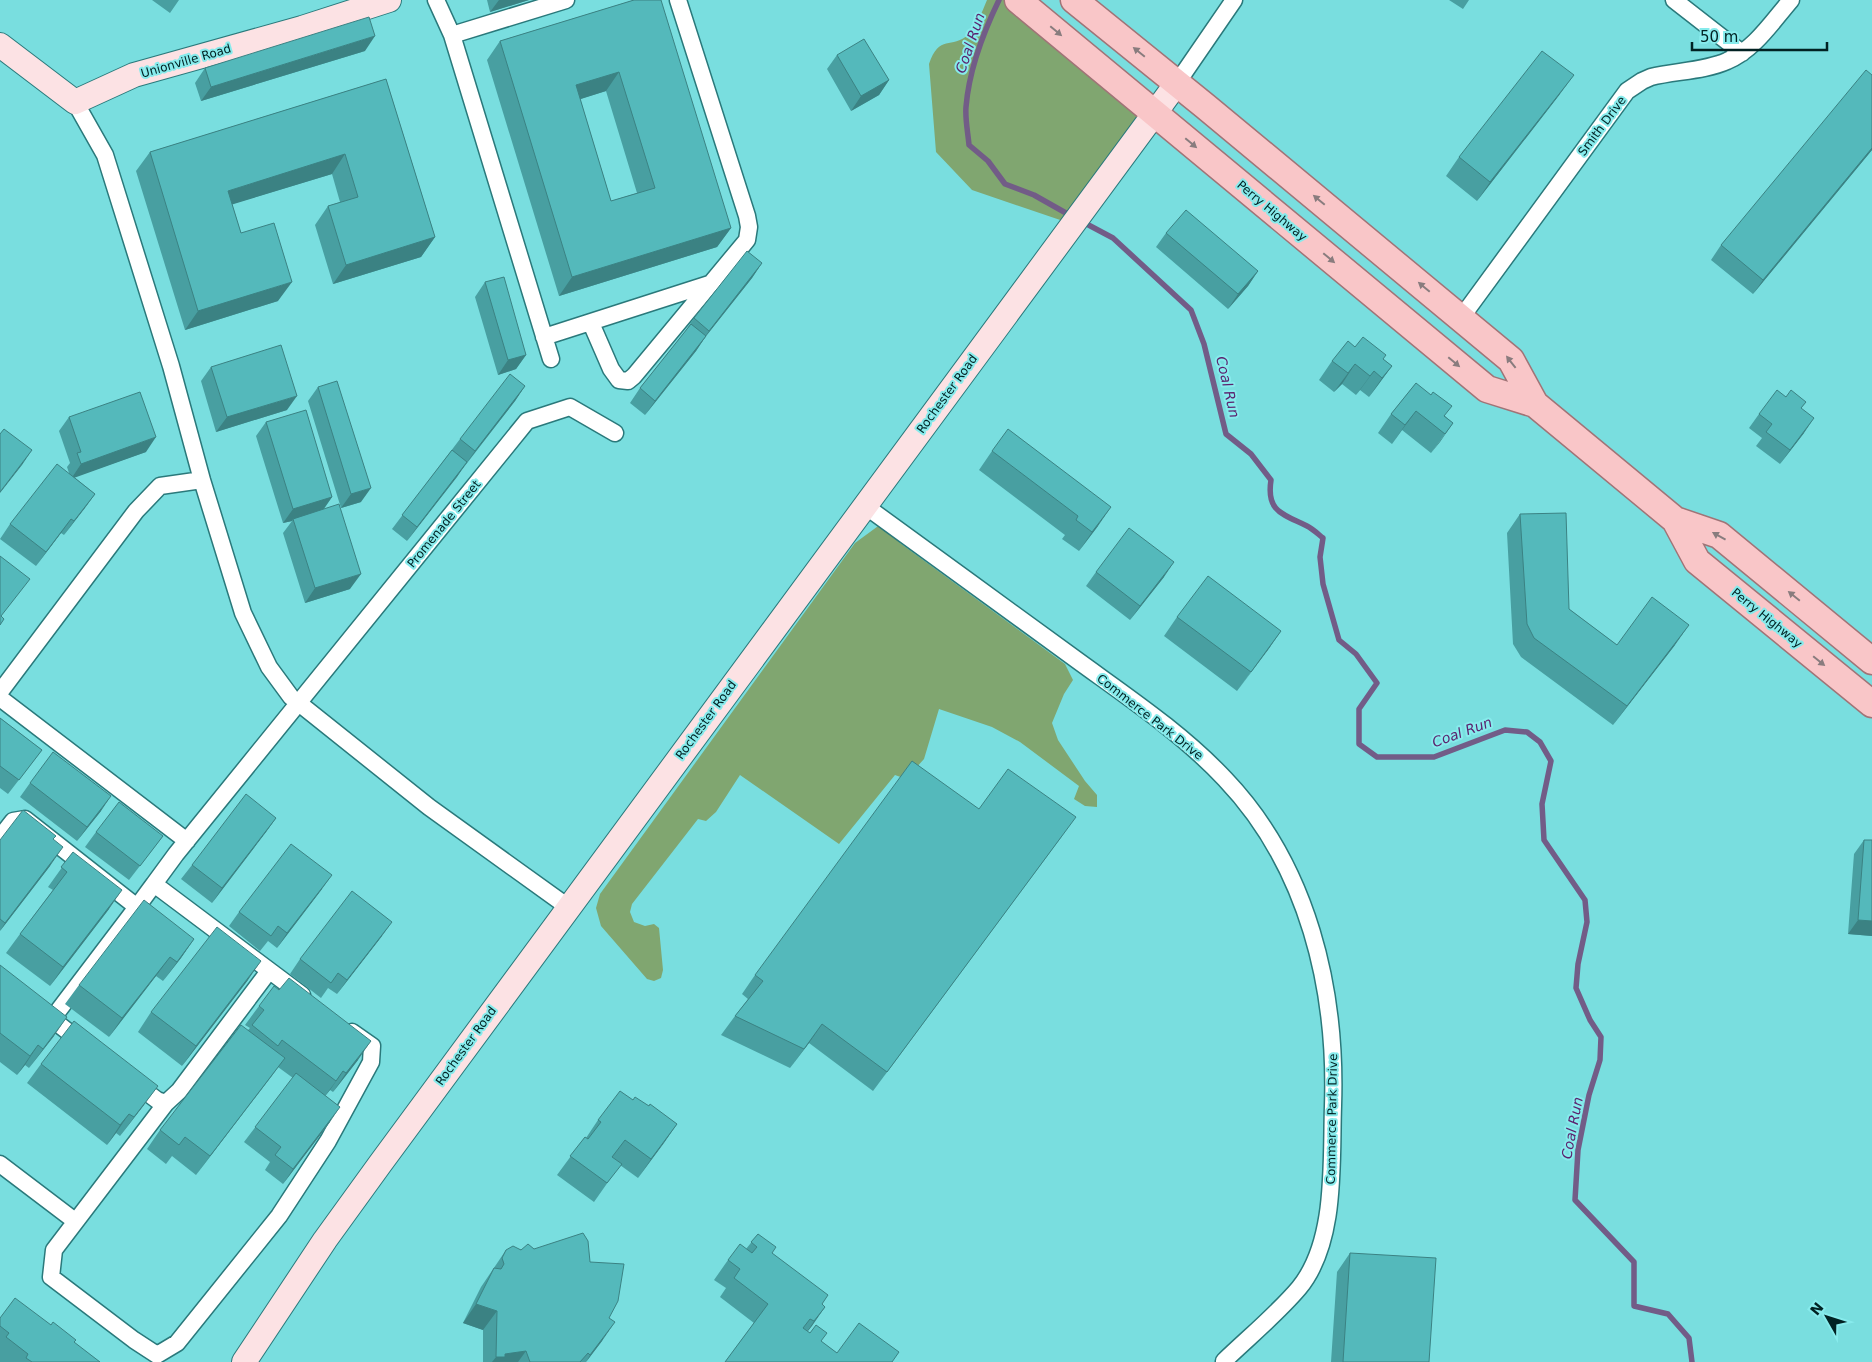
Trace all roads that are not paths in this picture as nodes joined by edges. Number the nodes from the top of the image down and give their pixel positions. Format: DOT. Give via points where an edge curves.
graph roads {
  1 [pos="389,0"];
  2 [pos="436,0"];
  3 [pos="566,0"];
  4 [pos="678,0"];
  5 [pos="1018,0"];
  6 [pos="1074,0"];
  7 [pos="1234,0"];
  8 [pos="1674,0"];
  9 [pos="1791,0"];
  10 [pos="452,35"];
  11 [pos="0,45"];
  12 [pos="1742,53"];
  13 [pos="1176,83"];
  14 [pos="74,102"];
  15 [pos="1153,112"];
  16 [pos="712,283"];
  17 [pos="1462,318"];
  18 [pos="591,323"];
  19 [pos="544,337"];
  20 [pos="550,359"];
  21 [pos="1535,404"];
  22 [pos="615,433"];
  23 [pos="202,480"];
  24 [pos="864,505"];
  25 [pos="1675,520"];
  26 [pos="1872,661"];
  27 [pos="0,692"];
  28 [pos="0,698"];
  29 [pos="300,704"];
  30 [pos="1872,704"];
  31 [pos="0,838"];
  32 [pos="187,841"];
  33 [pos="154,884"];
  34 [pos="137,907"];
  35 [pos="568,907"];
  36 [pos="269,971"];
  37 [pos="30,1002"];
  38 [pos="317,1006"];
  39 [pos="52,1019"];
  40 [pos="340,1023"];
  41 [pos="97,1054"];
  42 [pos="119,1071"];
  43 [pos="166,1103"];
  44 [pos="0,1164"];
  45 [pos="75,1221"];
  46 [pos="1224,1361"];
  47 [pos="244,1362"];
  1 -- 14 [label="street, Unionville Road" via="134,76"];
  2 -- 10 [label="street"];
  3 -- 10 [label="street"];
  4 -- 16 [label="street" via="749,227 747,240"];
  5 -- 15 [label="main road, Perry Highway, one-way"];
  13 -- 6 [label="main road, Perry Highway, one-way"];
  7 -- 13 [label="street"];
  8 -- 12 [label="street"];
  9 -- 12 [label="street, Smith Drive"];
  10 -- 19 [label="street"];
  11 -- 14 [label="street"];
  12 -- 17 [label="street, Smith Drive" via="1726,62 1651,77 1627,92"];
  13 -- 15 [label="street, Rochester Road"];
  17 -- 13 [label="main road, Perry Highway, one-way"];
  14 -- 23 [label="street" via="105,155 171,366"];
  15 -- 21 [label="main road, Perry Highway, one-way" via="1487,389"];
  15 -- 24 [label="street, Rochester Road"];
  16 -- 18 [label="street"];
  16 -- 18 [label="street" via="628,381 619,380 611,369"];
  21 -- 17 [label="main road, Perry Highway, one-way" via="1511,360"];
  18 -- 19 [label="street"];
  19 -- 20 [label="street"];
  21 -- 25 [label="main road, Perry Highway"];
  22 -- 29 [label="street, Promenade Street" via="570,407 527,421"];
  23 -- 27 [label="street" via="160,486 136,511"];
  23 -- 29 [label="street" via="243,613 269,666 291,697"];
  24 -- 35 [label="street, Rochester Road"];
  24 -- 46 [label="street, Commerce Park Drive" via="1199,753 1250,808 1288,866 1314,937 1331,1021 1334,1075 1331,1189 1326,1231 1301,1286"];
  26 -- 25 [label="main road, Perry Highway, one-way" via="1719,535"];
  25 -- 30 [label="main road, Perry Highway, one-way" via="1697,561"];
  28 -- 32 [label="street"];
  29 -- 32 [label="street, Promenade Street"];
  29 -- 35 [label="street" via="429,807"];
  31 -- 34 [label="street" via="13,821 25,820"];
  32 -- 33 [label="street, Promenade Street"];
  33 -- 34 [label="street, Promenade Street"];
  33 -- 36 [label="street"];
  34 -- 39 [label="street, Promenade Street"];
  35 -- 47 [label="street, Rochester Road" via="374,1171"];
  36 -- 38 [label="street"];
  36 -- 43 [label="street" via="179,1091"];
  37 -- 39 [label="street"];
  39 -- 41 [label="street"];
  40 -- 45 [label="street" via="372,1046 371,1062 328,1141 279,1216 177,1343 157,1355 51,1277 54,1250"];
  42 -- 43 [label="street" via="157,1100"];
  43 -- 45 [label="street"];
  44 -- 45 [label="street"];
}
